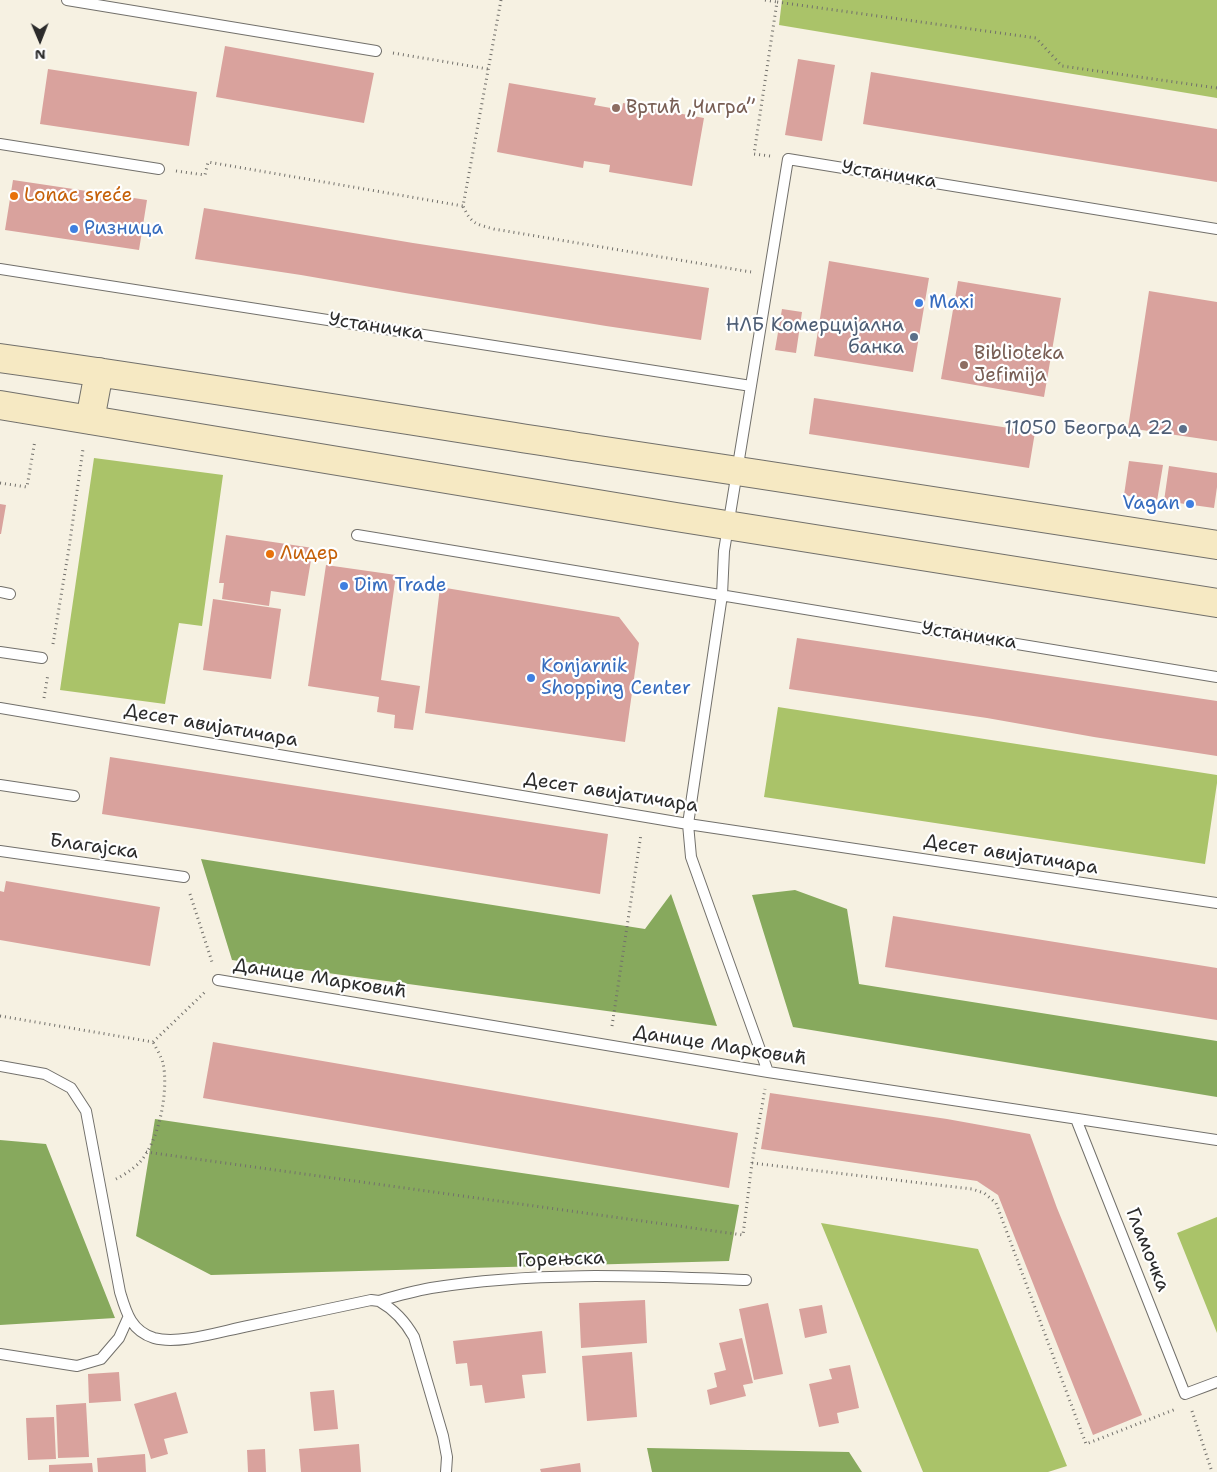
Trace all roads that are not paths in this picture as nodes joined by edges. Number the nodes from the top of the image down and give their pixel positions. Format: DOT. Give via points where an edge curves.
graph roads {
  1 [pos="67,0"];
  2 [pos="376,51"];
  3 [pos="0,144"];
  4 [pos="159,169"];
  5 [pos="1217,229"];
  6 [pos="0,269"];
  7 [pos="0,358"];
  8 [pos="99,372"];
  9 [pos="751,386"];
  10 [pos="0,405"];
  11 [pos="90,420"];
  12 [pos="738,470"];
  13 [pos="729,525"];
  14 [pos="358,535"];
  15 [pos="1217,545"];
  16 [pos="722,596"];
  17 [pos="1217,602"];
  18 [pos="0,652"];
  19 [pos="42,658"];
  20 [pos="1217,676"];
  21 [pos="0,708"];
  22 [pos="0,785"];
  23 [pos="74,796"];
  24 [pos="688,824"];
  25 [pos="0,851"];
  26 [pos="184,877"];
  27 [pos="1217,903"];
  28 [pos="218,980"];
  29 [pos="0,1066"];
  30 [pos="768,1072"];
  31 [pos="1076,1120"];
  32 [pos="1217,1140"];
  33 [pos="746,1280"];
  34 [pos="379,1300"];
  35 [pos="128,1318"];
  36 [pos="0,1354"];
  37 [pos="1217,1382"];
  38 [pos="446,1470"];
  1 -- 2 [label="lane"];
  3 -- 4 [label="lane"];
  5 -- 9 [label="lane, Устаничка" via="788,158"];
  6 -- 9 [label="lane, Устаничка"];
  7 -- 8 [label="main road"];
  8 -- 11 [label="main road"];
  8 -- 12 [label="main road"];
  9 -- 12 [label="lane"];
  10 -- 11 [label="main road"];
  11 -- 13 [label="main road"];
  12 -- 13 [label="lane"];
  12 -- 15 [label="main road"];
  13 -- 16 [label="lane"];
  13 -- 17 [label="main road"];
  14 -- 16 [label="lane, Устаничка"];
  16 -- 20 [label="lane, Устаничка"];
  16 -- 24 [label="lane"];
  18 -- 19 [label="lane"];
  21 -- 24 [label="lane, Десет авијатичара"];
  22 -- 23 [label="lane"];
  24 -- 27 [label="lane, Десет авијатичара"];
  24 -- 30 [label="lane" via="691,857"];
  25 -- 26 [label="lane, Благајска"];
  28 -- 30 [label="lane, Данице Марковић"];
  29 -- 35 [label="lane" via="45,1074 71,1088 86,1111 120,1292"];
  30 -- 31 [label="lane, Данице Марковић"];
  31 -- 32 [label="lane, Данице Марковић"];
  31 -- 37 [label="lane, Гламочка" via="1185,1394"];
  33 -- 34 [label="lane, Горењска" via="636,1276 518,1278 429,1288"];
  34 -- 35 [label="lane, Горењска" via="169,1340 153,1338 138,1330"];
  34 -- 38 [label="lane" via="398,1315 414,1337 443,1436"];
  35 -- 36 [label="lane" via="119,1338 101,1359 77,1366"];
}
